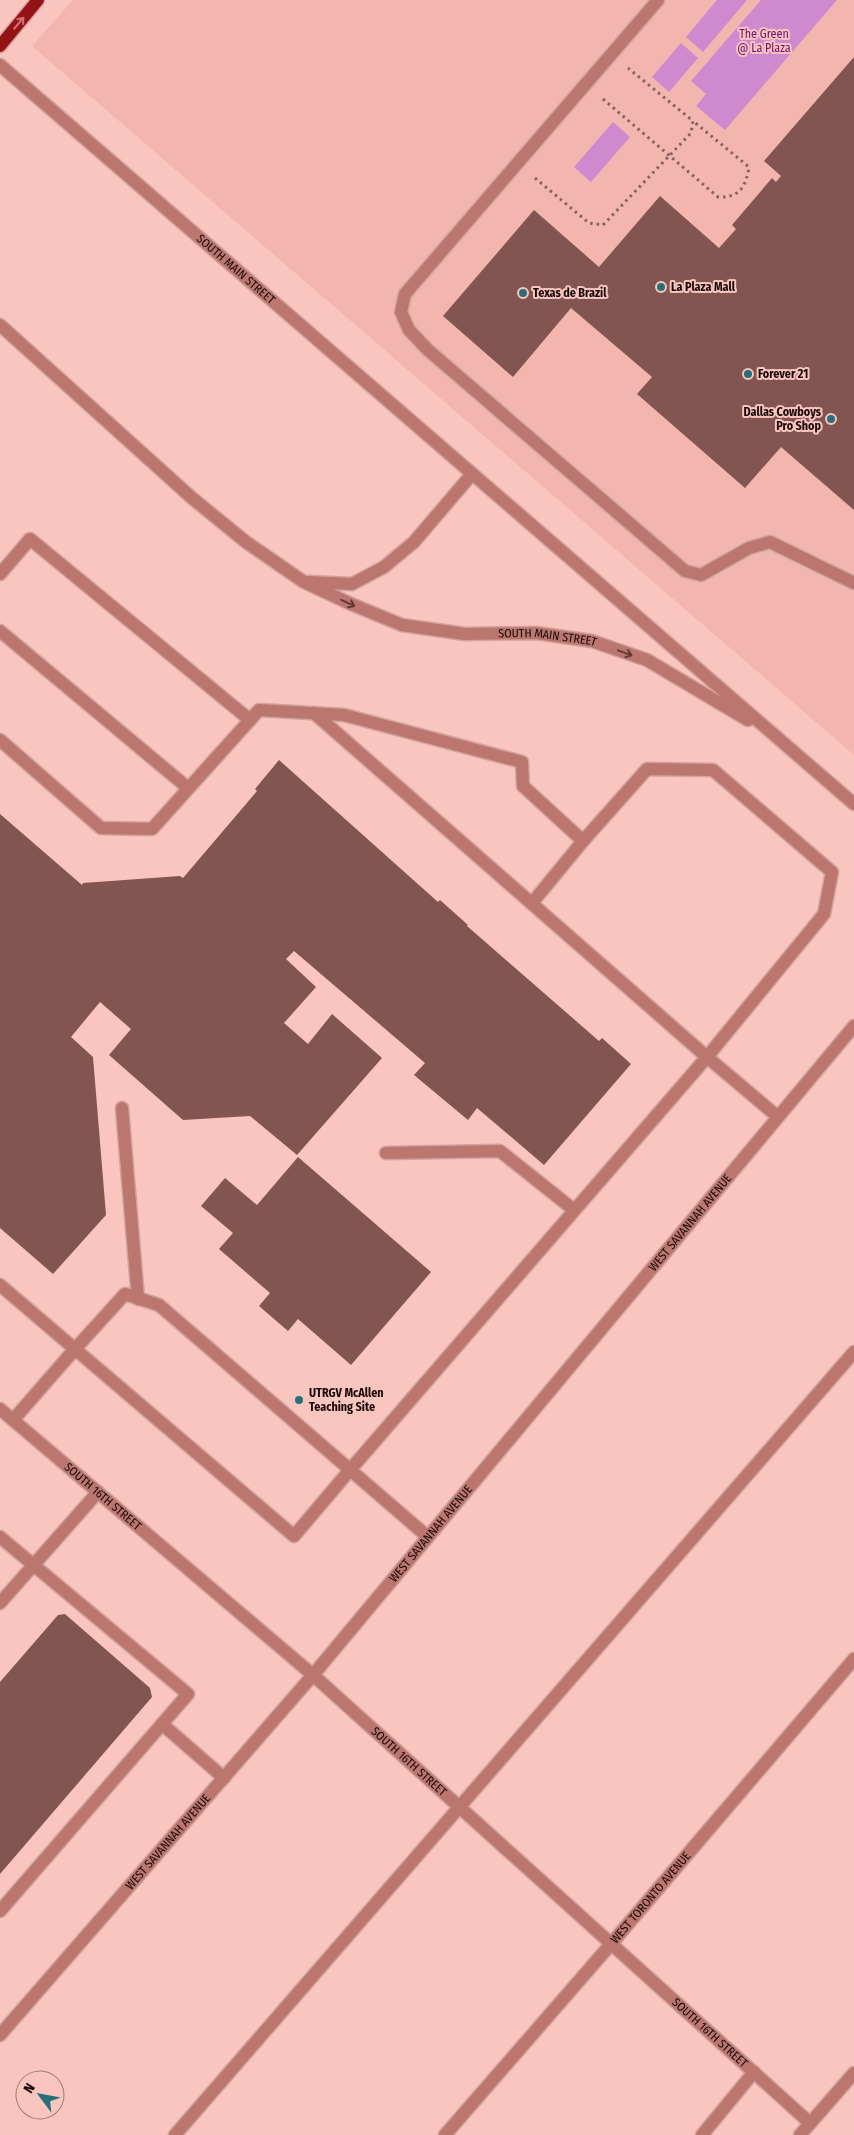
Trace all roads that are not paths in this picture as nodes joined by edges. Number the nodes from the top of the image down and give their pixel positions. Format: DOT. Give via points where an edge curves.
graph roads {
  1 [pos="38,0"];
  2 [pos="658,0"];
  3 [pos="0,46"];
  4 [pos="0,65"];
  5 [pos="0,326"];
  6 [pos="472,474"];
  7 [pos="0,574"];
  8 [pos="304,582"];
  9 [pos="854,583"];
  10 [pos="0,631"];
  11 [pos="314,713"];
  12 [pos="250,720"];
  13 [pos="776,736"];
  14 [pos="0,740"];
  15 [pos="188,788"];
  16 [pos="854,804"];
  17 [pos="584,841"];
  18 [pos="532,903"];
  19 [pos="854,1026"];
  20 [pos="707,1057"];
  21 [pos="122,1108"];
  22 [pos="778,1117"];
  23 [pos="386,1153"];
  24 [pos="574,1210"];
  25 [pos="0,1285"];
  26 [pos="138,1299"];
  27 [pos="75,1349"];
  28 [pos="854,1352"];
  29 [pos="0,1409"];
  30 [pos="13,1420"];
  31 [pos="350,1470"];
  32 [pos="98,1492"];
  33 [pos="0,1537"];
  34 [pos="428,1537"];
  35 [pos="33,1565"];
  36 [pos="0,1603"];
  37 [pos="854,1659"];
  38 [pos="313,1675"];
  39 [pos="162,1724"];
  40 [pos="224,1778"];
  41 [pos="459,1806"];
  42 [pos="0,1911"];
  43 [pos="611,1944"];
  44 [pos="0,2035"];
  45 [pos="754,2072"];
  46 [pos="854,2073"];
  47 [pos="810,2123"];
  48 [pos="175,2135"];
  49 [pos="445,2135"];
  50 [pos="702,2135"];
  51 [pos="800,2135"];
  3 -- 1 [label="main road, one-way"];
  2 -- 9 [label="street" via="405,294 401,312 409,330 428,350 685,570 701,575 749,548 770,542"];
  4 -- 6 [label="street, SOUTH MAIN STREET"];
  5 -- 8 [label="street, SOUTH MAIN STREET" via="192,498 246,542"];
  6 -- 8 [label="street" via="414,542 384,567 352,584"];
  6 -- 13 [label="street, SOUTH MAIN STREET"];
  7 -- 12 [label="street" via="30,539"];
  8 -- 13 [label="street, SOUTH MAIN STREET, one-way" via="402,625 465,634 536,633 592,640 647,660"];
  10 -- 15 [label="street"];
  11 -- 12 [label="street" via="259,710"];
  11 -- 17 [label="street" via="344,715 522,762 523,786"];
  11 -- 18 [label="street"];
  12 -- 15 [label="street"];
  13 -- 16 [label="street, SOUTH MAIN STREET"];
  14 -- 15 [label="street" via="101,828 152,829"];
  17 -- 18 [label="street"];
  17 -- 20 [label="street" via="647,769 713,770 832,872 824,914"];
  18 -- 20 [label="street"];
  19 -- 22 [label="street, WEST SAVANNAH AVENUE"];
  20 -- 22 [label="street"];
  20 -- 24 [label="street"];
  21 -- 26 [label="street"];
  22 -- 34 [label="street, WEST SAVANNAH AVENUE"];
  23 -- 24 [label="street" via="500,1151"];
  24 -- 31 [label="street"];
  25 -- 27 [label="street"];
  26 -- 27 [label="street" via="126,1294"];
  26 -- 31 [label="street" via="159,1305"];
  27 -- 30 [label="street"];
  27 -- 31 [label="street" via="294,1536"];
  28 -- 41 [label="street"];
  29 -- 30 [label="street, SOUTH 16TH STREET"];
  30 -- 32 [label="street, SOUTH 16TH STREET"];
  31 -- 34 [label="street"];
  32 -- 35 [label="street"];
  32 -- 38 [label="street, SOUTH 16TH STREET"];
  33 -- 35 [label="street"];
  34 -- 38 [label="street, WEST SAVANNAH AVENUE"];
  35 -- 36 [label="street"];
  35 -- 39 [label="street" via="188,1694"];
  37 -- 43 [label="street, WEST TORONTO AVENUE"];
  38 -- 40 [label="street, WEST SAVANNAH AVENUE"];
  38 -- 41 [label="street, SOUTH 16TH STREET"];
  39 -- 40 [label="street"];
  39 -- 42 [label="street"];
  40 -- 44 [label="street, WEST SAVANNAH AVENUE"];
  41 -- 43 [label="street, SOUTH 16TH STREET"];
  41 -- 48 [label="street"];
  43 -- 45 [label="street, SOUTH 16TH STREET"];
  43 -- 49 [label="street, WEST TORONTO AVENUE"];
  45 -- 47 [label="street, SOUTH 16TH STREET"];
  45 -- 50 [label="street"];
  46 -- 47 [label="street"];
  47 -- 51 [label="street"];
}
